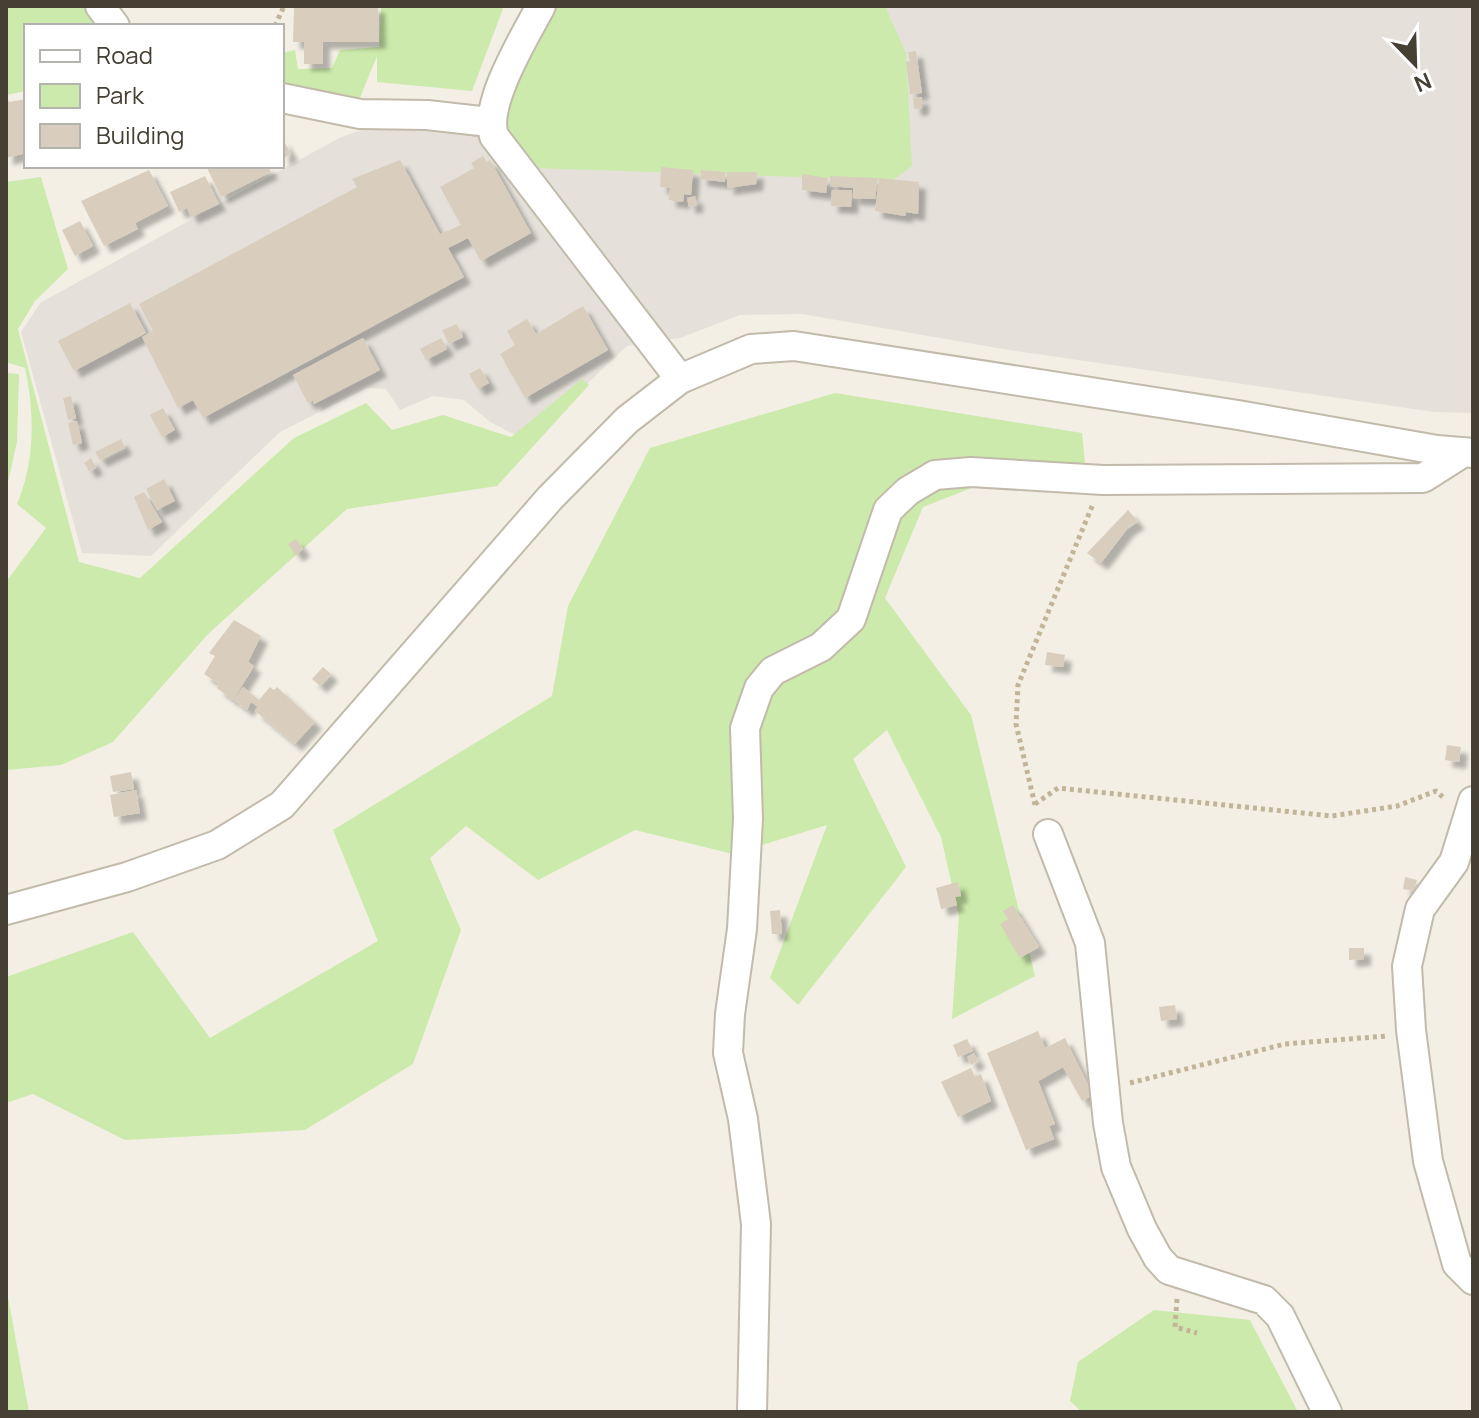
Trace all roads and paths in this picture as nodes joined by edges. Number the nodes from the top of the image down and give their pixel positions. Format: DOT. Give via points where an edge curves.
graph roads {
  1 [pos="100,6"];
  2 [pos="541,6"];
  3 [pos="114,24"];
  4 [pos="284,99"];
  5 [pos="489,122"];
  6 [pos="680,379"];
  7 [pos="1469,452"];
  8 [pos="1103,480"];
  9 [pos="1473,801"];
  10 [pos="1035,804"];
  11 [pos="1460,841"];
  12 [pos="1052,853"];
  13 [pos="6,910"];
  14 [pos="1412,1036"];
  15 [pos="1107,1092"];
  16 [pos="1174,1272"];
  17 [pos="1473,1280"];
  18 [pos="1197,1333"];
  19 [pos="752,1412"];
  20 [pos="1327,1412"];
  1 -- 3 [label="street"];
  2 -- 5 [label="street"];
  4 -- 5 [label="street" via="318,114 427,115"];
  5 -- 6 [label="street" via="494,136"];
  6 -- 7 [label="street" via="751,349 794,346"];
  6 -- 13 [label="street" via="627,420 550,498 282,805 217,845 127,877"];
  7 -- 8 [label="street" via="1423,478"];
  8 -- 10 [label="path" via="1018,685 1016,724"];
  8 -- 19 [label="street" via="971,472 935,475 908,491 888,510 851,619 821,647 773,671 759,688 745,728 748,819 728,1053 743,1119 756,1224"];
  9 -- 11 [label="street"];
  10 -- 11 [label="path" via="1058,788 1332,816 1397,806 1436,791 1445,799 1447,831"];
  10 -- 12 [label="path"];
  11 -- 14 [label="street" via="1454,862 1420,909 1407,966"];
  12 -- 15 [label="street" via="1090,943"];
  14 -- 15 [label="path" via="1285,1044"];
  14 -- 17 [label="street" via="1428,1161 1457,1264"];
  15 -- 16 [label="street" via="1116,1167 1158,1258"];
  16 -- 18 [label="path" via="1166,1293 1178,1300 1175,1327"];
  16 -- 20 [label="street" via="1264,1300 1280,1316"];
}
